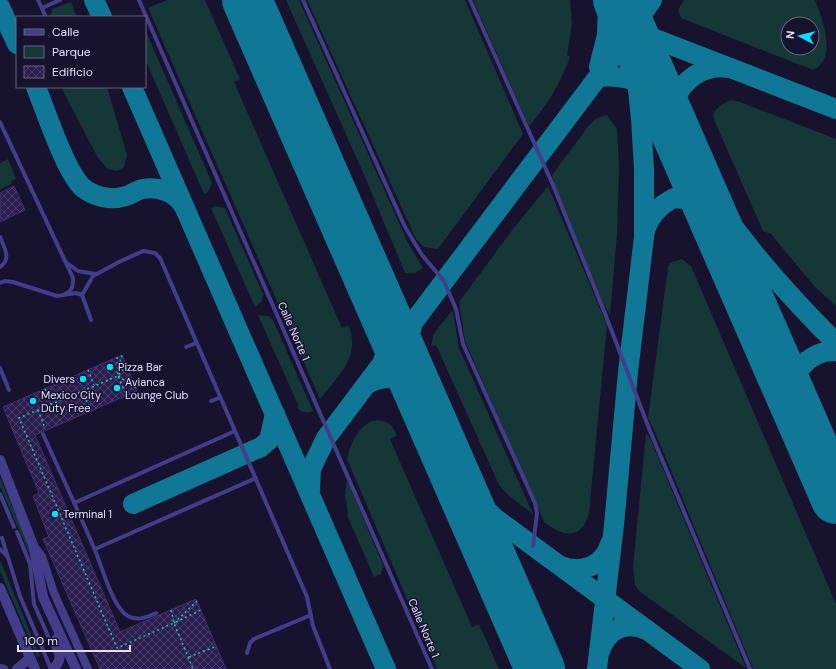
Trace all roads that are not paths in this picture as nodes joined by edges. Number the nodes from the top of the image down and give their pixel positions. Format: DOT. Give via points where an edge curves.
graph roads {
  1 [pos="38,0"];
  2 [pos="60,0"];
  3 [pos="139,0"];
  4 [pos="303,0"];
  5 [pos="470,0"];
  6 [pos="42,8"];
  7 [pos="46,16"];
  8 [pos="0,122"];
  9 [pos="0,237"];
  10 [pos="65,261"];
  11 [pos="0,267"];
  12 [pos="95,274"];
  13 [pos="0,283"];
  14 [pos="63,295"];
  15 [pos="82,295"];
  16 [pos="91,320"];
  17 [pos="196,343"];
  18 [pos="186,346"];
  19 [pos="0,368"];
  20 [pos="9,390"];
  21 [pos="220,398"];
  22 [pos="211,401"];
  23 [pos="236,431"];
  24 [pos="43,434"];
  25 [pos="0,460"];
  26 [pos="256,478"];
  27 [pos="0,494"];
  28 [pos="74,503"];
  29 [pos="14,527"];
  30 [pos="17,532"];
  31 [pos="2,538"];
  32 [pos="33,546"];
  33 [pos="533,546"];
  34 [pos="0,549"];
  35 [pos="94,549"];
  36 [pos="7,556"];
  37 [pos="0,588"];
  38 [pos="156,613"];
  39 [pos="311,615"];
  40 [pos="52,616"];
  41 [pos="247,654"];
  42 [pos="35,665"];
  43 [pos="0,668"];
  44 [pos="4,669"];
  45 [pos="17,669"];
  46 [pos="52,669"];
  47 [pos="63,669"];
  48 [pos="76,669"];
  49 [pos="88,669"];
  50 [pos="330,669"];
  51 [pos="432,669"];
  52 [pos="750,669"];
  1 -- 6 [label="lane"];
  2 -- 6 [label="lane"];
  3 -- 51 [label="lane, Calle Norte 1"];
  4 -- 33 [label="lane" via="405,227 422,255 444,281 453,302 463,344 535,503 537,513"];
  5 -- 52 [label="lane" via="553,185 648,426"];
  6 -- 7 [label="lane"];
  8 -- 10 [label="lane"];
  9 -- 11 [label="lane" via="7,257"];
  10 -- 12 [label="lane" via="78,271"];
  10 -- 14 [label="lane" via="73,278 73,287"];
  12 -- 15 [label="lane"];
  12 -- 17 [label="lane" via="143,251 155,253 160,258"];
  13 -- 14 [label="lane" via="13,282 57,296"];
  14 -- 15 [label="lane"];
  15 -- 16 [label="lane"];
  17 -- 18 [label="lane"];
  17 -- 21 [label="lane"];
  19 -- 20 [label="lane"];
  21 -- 22 [label="lane"];
  21 -- 23 [label="lane"];
  23 -- 26 [label="lane"];
  23 -- 28 [label="lane"];
  24 -- 28 [label="lane"];
  25 -- 32 [label="street"];
  26 -- 35 [label="lane"];
  26 -- 39 [label="lane" via="307,597"];
  27 -- 29 [label="lane"];
  28 -- 35 [label="lane"];
  30 -- 47 [label="lane" via="30,564 36,609"];
  31 -- 36 [label="lane"];
  32 -- 40 [label="street" via="41,591"];
  32 -- 49 [label="street" via="42,556 54,592"];
  34 -- 36 [label="lane"];
  35 -- 38 [label="lane" via="114,598 125,614 141,619"];
  36 -- 46 [label="lane" via="27,613"];
  37 -- 42 [label="street"];
  39 -- 41 [label="lane" via="254,639"];
  39 -- 50 [label="lane"];
  40 -- 46 [label="street" via="61,656 60,661"];
  40 -- 48 [label="street"];
  42 -- 45 [label="street"];
  43 -- 44 [label="street"];
}
